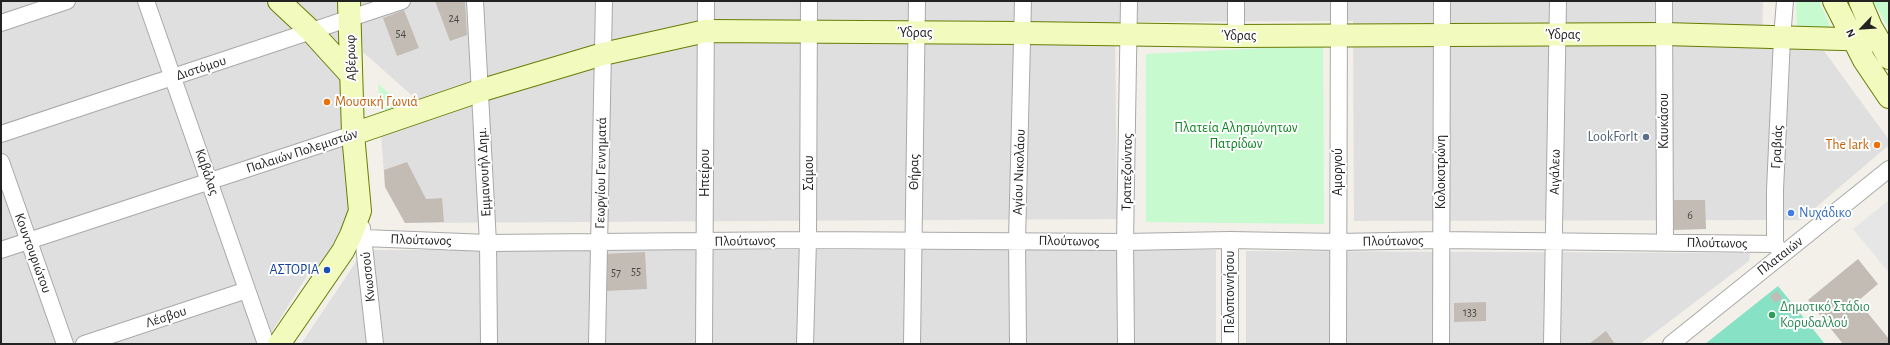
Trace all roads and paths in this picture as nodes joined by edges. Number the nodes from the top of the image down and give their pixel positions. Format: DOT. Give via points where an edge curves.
graph roads {
  1 [pos="67,1"];
  2 [pos="146,1"];
  3 [pos="279,1"];
  4 [pos="402,1"];
  5 [pos="475,1"];
  6 [pos="604,1"];
  7 [pos="706,1"];
  8 [pos="809,1"];
  9 [pos="917,1"];
  10 [pos="1022,1"];
  11 [pos="1129,1"];
  12 [pos="1236,1"];
  13 [pos="1339,1"];
  14 [pos="1442,1"];
  15 [pos="1558,1"];
  16 [pos="1664,1"];
  17 [pos="1785,1"];
  18 [pos="1834,1"];
  19 [pos="1860,1"];
  20 [pos="349,10"];
  21 [pos="1,23"];
  22 [pos="311,31"];
  23 [pos="706,31"];
  24 [pos="1023,32"];
  25 [pos="809,33"];
  26 [pos="917,33"];
  27 [pos="1558,34"];
  28 [pos="1664,34"];
  29 [pos="1129,35"];
  30 [pos="1442,35"];
  31 [pos="1236,36"];
  32 [pos="1339,36"];
  33 [pos="1782,38"];
  34 [pos="1852,40"];
  35 [pos="1884,49"];
  36 [pos="603,54"];
  37 [pos="351,75"];
  38 [pos="174,77"];
  39 [pos="479,91"];
  40 [pos="1889,97"];
  41 [pos="1,134"];
  42 [pos="353,134"];
  43 [pos="1,162"];
  44 [pos="1889,169"];
  45 [pos="210,181"];
  46 [pos="360,211"];
  47 [pos="364,238"];
  48 [pos="808,240"];
  49 [pos="1017,240"];
  50 [pos="1230,240"];
  51 [pos="1441,240"];
  52 [pos="28,241"];
  53 [pos="706,241"];
  54 [pos="913,241"];
  55 [pos="1554,241"];
  56 [pos="600,242"];
  57 [pos="1125,242"];
  58 [pos="1338,242"];
  59 [pos="1665,242"];
  60 [pos="488,243"];
  61 [pos="1778,249"];
  62 [pos="1,250"];
  63 [pos="248,290"];
  64 [pos="65,344"];
  65 [pos="84,344"];
  66 [pos="266,344"];
  67 [pos="279,344"];
  68 [pos="375,344"];
  69 [pos="489,344"];
  70 [pos="597,344"];
  71 [pos="704,344"];
  72 [pos="805,344"];
  73 [pos="912,344"];
  74 [pos="1018,344"];
  75 [pos="1126,344"];
  76 [pos="1230,344"];
  77 [pos="1338,344"];
  78 [pos="1441,344"];
  79 [pos="1552,344"];
  80 [pos="1671,344"];
  1 -- 21 [label="street"];
  2 -- 38 [label="street, Καβάλας"];
  3 -- 22 [label="street"];
  4 -- 20 [label="street, Διστόμου"];
  5 -- 39 [label="street, Εμμανουήλ Δημ."];
  6 -- 36 [label="street, Γεωργίου Γεννηματά"];
  7 -- 23 [label="street, Ηπείρου"];
  8 -- 25 [label="street, Σάμου"];
  9 -- 26 [label="street, Θήρας"];
  10 -- 24 [label="street, Αγίου Νικολάου"];
  11 -- 29 [label="street, Τραπεζούντος"];
  12 -- 31 [label="street"];
  13 -- 32 [label="street, Αμοργού"];
  14 -- 30 [label="street, Κολοκοτρώνη"];
  15 -- 27 [label="street, Αιγάλεω"];
  16 -- 28 [label="street, Καυκάσου"];
  17 -- 33 [label="street, Γραβιάς"];
  18 -- 34 [label="street"];
  19 -- 35 [label="street"];
  20 -- 22 [label="street, Διστόμου"];
  20 -- 37 [label="street, Αβέρωφ"];
  22 -- 37 [label="street"];
  22 -- 38 [label="street, Διστόμου"];
  23 -- 25 [label="street, Ύδρας"];
  23 -- 36 [label="street, Ύδρας"];
  23 -- 53 [label="street, Ηπείρου"];
  24 -- 26 [label="street, Ύδρας"];
  24 -- 29 [label="street, Ύδρας"];
  24 -- 49 [label="street, Αγίου Νικολάου"];
  25 -- 26 [label="street, Ύδρας"];
  25 -- 48 [label="street, Σάμου"];
  26 -- 54 [label="street, Θήρας"];
  27 -- 28 [label="street, Ύδρας"];
  27 -- 30 [label="street, Ύδρας"];
  27 -- 55 [label="street, Αιγάλεω"];
  28 -- 33 [label="street, Ύδρας"];
  28 -- 59 [label="street, Καυκάσου"];
  29 -- 31 [label="street, Ύδρας"];
  29 -- 57 [label="street, Τραπεζούντος"];
  30 -- 32 [label="street, Ύδρας"];
  30 -- 51 [label="street, Κολοκοτρώνη"];
  31 -- 32 [label="street, Ύδρας"];
  32 -- 58 [label="street, Αμοργού"];
  33 -- 34 [label="street, Ύδρας"];
  33 -- 61 [label="street, Γραβιάς" via="1774,190"];
  34 -- 35 [label="street, Ύδρας"];
  34 -- 40 [label="street"];
  36 -- 39 [label="street, Παλαιών Πολεμιστών"];
  36 -- 56 [label="street, Γεωργίου Γεννηματά"];
  37 -- 42 [label="street, Αβέρωφ"];
  38 -- 41 [label="street, Διστόμου"];
  38 -- 45 [label="street, Καβάλας"];
  39 -- 42 [label="street, Παλαιών Πολεμιστών"];
  39 -- 60 [label="street, Εμμανουήλ Δημ."];
  42 -- 45 [label="street, Παλαιών Πολεμιστών"];
  42 -- 46 [label="street, Αβέρωφ"];
  43 -- 52 [label="street, Κουντουριώτου"];
  44 -- 61 [label="street, Πλαταιών"];
  45 -- 52 [label="street, Παλαιών Πολεμιστών"];
  45 -- 63 [label="street, Καβάλας"];
  46 -- 47 [label="street, Κνωσσού"];
  46 -- 67 [label="street" via="343,251"];
  47 -- 60 [label="street, Πλούτωνος"];
  47 -- 68 [label="street, Κνωσσού"];
  48 -- 53 [label="street, Πλούτωνος"];
  48 -- 54 [label="street, Πλούτωνος"];
  48 -- 72 [label="street, Σάμου"];
  49 -- 54 [label="street, Πλούτωνος"];
  49 -- 57 [label="street, Πλούτωνος"];
  49 -- 74 [label="street, Αγίου Νικολάου"];
  50 -- 57 [label="street, Πλούτωνος"];
  50 -- 58 [label="street, Πλούτωνος"];
  50 -- 76 [label="street, Πελοποννήσου"];
  51 -- 55 [label="street, Πλούτωνος"];
  51 -- 58 [label="street, Πλούτωνος"];
  51 -- 78 [label="street, Κολοκοτρώνη"];
  52 -- 62 [label="street, Παλαιών Πολεμιστών"];
  52 -- 64 [label="street, Κουντουριώτου"];
  53 -- 56 [label="street, Πλούτωνος"];
  53 -- 71 [label="street, Ηπείρου"];
  54 -- 73 [label="street, Θήρας"];
  55 -- 59 [label="street, Πλούτωνος"];
  55 -- 79 [label="street, Αιγάλεω"];
  56 -- 60 [label="street, Πλούτωνος"];
  56 -- 70 [label="street, Γεωργίου Γεννηματά"];
  57 -- 75 [label="street, Τραπεζούντος"];
  58 -- 77 [label="street, Αμοργού"];
  59 -- 61 [label="street, Πλούτωνος"];
  60 -- 69 [label="street, Εμμανουήλ Δημ."];
  61 -- 80 [label="street, Πλαταιών"];
  63 -- 65 [label="street, Λέσβου"];
  63 -- 66 [label="street, Καβάλας"];
}
